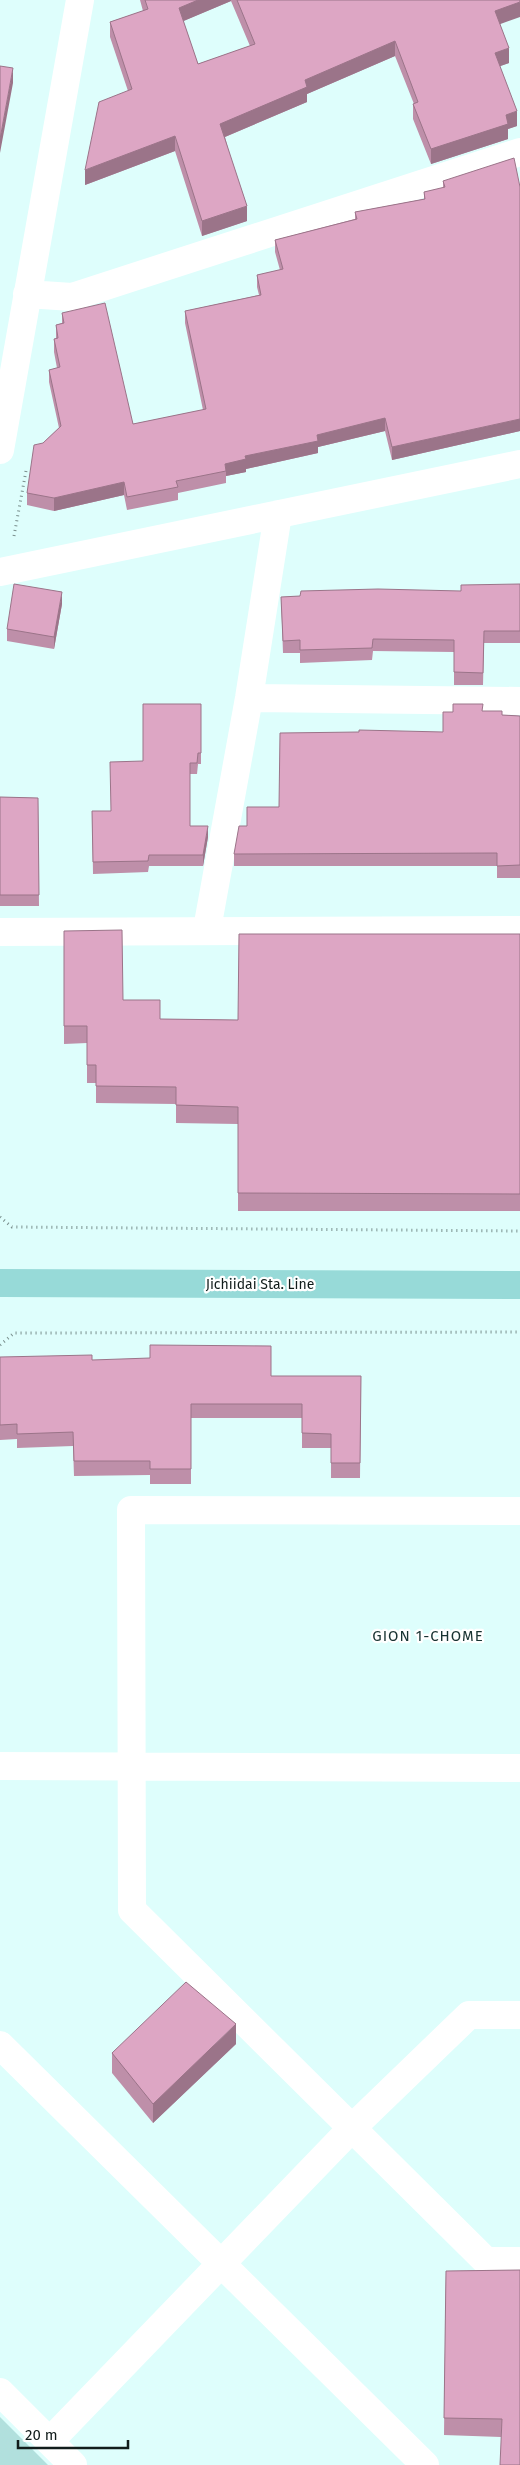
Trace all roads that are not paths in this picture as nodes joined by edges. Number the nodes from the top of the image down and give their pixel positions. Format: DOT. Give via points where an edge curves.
graph roads {
  1 [pos="80,0"];
  2 [pos="520,152"];
  3 [pos="27,294"];
  4 [pos="0,450"];
  5 [pos="520,464"];
  6 [pos="278,514"];
  7 [pos="0,572"];
  8 [pos="249,698"];
  9 [pos="520,701"];
  10 [pos="207,929"];
  11 [pos="520,930"];
  12 [pos="0,932"];
  13 [pos="0,1283"];
  14 [pos="520,1285"];
  15 [pos="520,1511"];
  16 [pos="0,1766"];
  17 [pos="132,1767"];
  18 [pos="520,1768"];
  19 [pos="520,2015"];
  20 [pos="0,2045"];
  21 [pos="352,2128"];
  22 [pos="520,2261"];
  23 [pos="222,2264"];
  24 [pos="0,2392"];
  25 [pos="50,2442"];
  26 [pos="73,2465"];
  27 [pos="425,2465"];
  1 -- 3 [label="street"];
  2 -- 3 [label="street" via="72,296"];
  3 -- 4 [label="street"];
  5 -- 6 [label="street"];
  6 -- 7 [label="street"];
  6 -- 8 [label="street"];
  8 -- 9 [label="street"];
  8 -- 10 [label="street"];
  10 -- 11 [label="street"];
  10 -- 12 [label="street"];
  13 -- 14 [label="main road, Jichiidai Sta. Line"];
  15 -- 17 [label="street" via="131,1510"];
  16 -- 17 [label="street"];
  17 -- 18 [label="street"];
  17 -- 21 [label="street" via="132,1910"];
  19 -- 21 [label="street" via="469,2015"];
  20 -- 23 [label="street"];
  21 -- 22 [label="street" via="486,2261"];
  21 -- 23 [label="street"];
  23 -- 25 [label="street"];
  23 -- 27 [label="street"];
  24 -- 25 [label="street"];
  25 -- 26 [label="street"];
}
